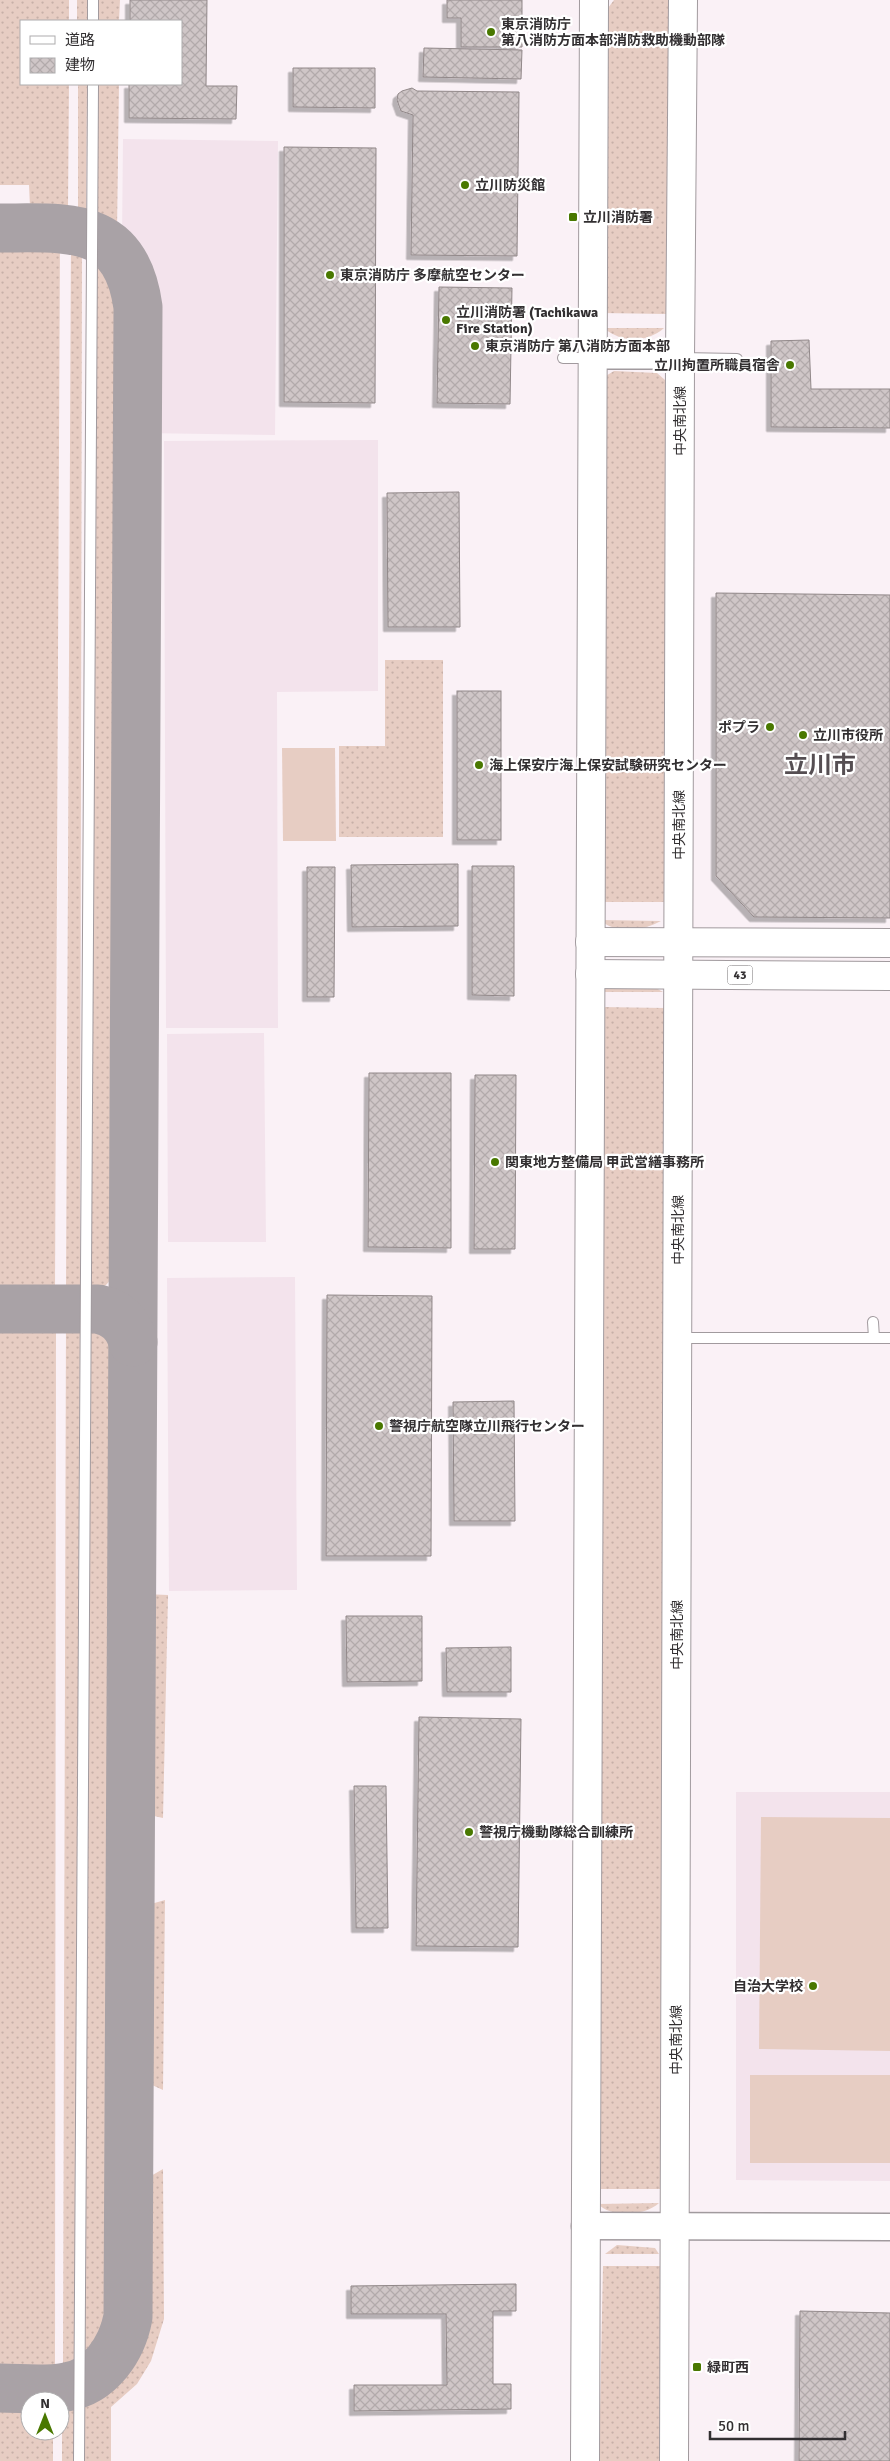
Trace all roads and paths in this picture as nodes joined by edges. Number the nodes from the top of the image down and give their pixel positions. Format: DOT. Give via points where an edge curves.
graph roads {
  1 [pos="94,0"];
  2 [pos="594,0"];
  3 [pos="683,0"];
  4 [pos="93,20"];
  5 [pos="93,85"];
  6 [pos="563,358"];
  7 [pos="591,358"];
  8 [pos="680,358"];
  9 [pos="737,359"];
  10 [pos="590,942"];
  11 [pos="678,942"];
  12 [pos="890,943"];
  13 [pos="590,974"];
  14 [pos="678,974"];
  15 [pos="890,976"];
  16 [pos="873,1322"];
  17 [pos="678,1338"];
  18 [pos="874,1338"];
  19 [pos="890,1338"];
  20 [pos="585,2226"];
  21 [pos="675,2226"];
  22 [pos="890,2227"];
  23 [pos="79,2461"];
  24 [pos="585,2461"];
  25 [pos="674,2461"];
  1 -- 4 [label="lane"];
  2 -- 7 [label="main road"];
  3 -- 8 [label="main road, 中央南北線"];
  5 -- 23 [label="lane"];
  6 -- 7 [label="lane"];
  7 -- 8 [label="street"];
  7 -- 10 [label="main road"];
  8 -- 9 [label="lane"];
  8 -- 11 [label="main road, 中央南北線"];
  10 -- 11 [label="main road"];
  10 -- 13 [label="main road"];
  11 -- 12 [label="main road"];
  11 -- 14 [label="main road, 中央南北線"];
  13 -- 14 [label="main road, 43"];
  13 -- 20 [label="main road"];
  14 -- 15 [label="main road, 43"];
  14 -- 17 [label="main road, 中央南北線"];
  16 -- 18 [label="lane"];
  17 -- 18 [label="lane"];
  17 -- 21 [label="main road, 中央南北線"];
  18 -- 19 [label="lane"];
  20 -- 21 [label="street"];
  20 -- 24 [label="main road"];
  21 -- 22 [label="street"];
  21 -- 25 [label="main road, 中央南北線"];
}
